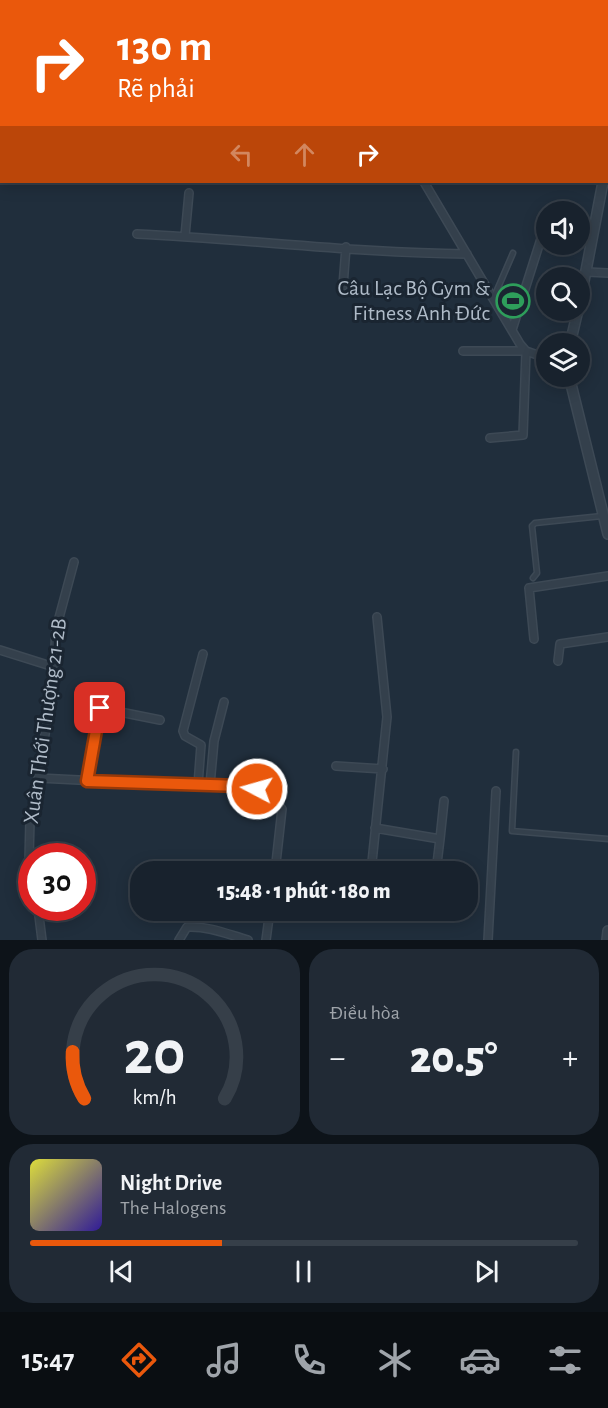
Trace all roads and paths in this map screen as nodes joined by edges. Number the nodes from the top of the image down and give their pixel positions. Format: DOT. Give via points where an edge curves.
graph roads {
  1 [pos="425,183"];
  2 [pos="603,183"];
  3 [pos="189,193"];
  4 [pos="137,234"];
  5 [pos="185,236"];
  6 [pos="346,247"];
  7 [pos="513,253"];
  8 [pos="467,254"];
  9 [pos="536,254"];
  10 [pos="588,267"];
  11 [pos="590,272"];
  12 [pos="608,273"];
  13 [pos="343,286"];
  14 [pos="493,298"];
  15 [pos="512,330"];
  16 [pos="463,351"];
  17 [pos="526,351"];
  18 [pos="536,354"];
  19 [pos="572,387"];
  20 [pos="490,438"];
  21 [pos="603,516"];
  22 [pos="607,530"];
  23 [pos="74,562"];
  24 [pos="608,576"];
  25 [pos="533,578"];
  26 [pos="377,617"];
  27 [pos="608,637"];
  28 [pos="534,639"];
  29 [pos="0,650"];
  30 [pos="202,654"];
  31 [pos="558,661"];
  32 [pos="54,667"];
  33 [pos="224,702"];
  34 [pos="160,720"];
  35 [pos="516,752"];
  36 [pos="336,766"];
  37 [pos="383,768"];
  38 [pos="39,778"];
  39 [pos="87,781"];
  40 [pos="198,785"];
  41 [pos="210,785"];
  42 [pos="496,791"];
  43 [pos="444,801"];
  44 [pos="375,828"];
  45 [pos="440,839"];
  46 [pos="608,839"];
  47 [pos="29,843"];
  48 [pos="276,861"];
  49 [pos="372,861"];
  50 [pos="437,861"];
  51 [pos="40,921"];
  52 [pos="269,921"];
  53 [pos="608,931"];
  54 [pos="42,940"];
  55 [pos="179,940"];
  56 [pos="248,940"];
  57 [pos="266,940"];
  58 [pos="488,940"];
  59 [pos="607,940"];
  1 -- 8 [label="street"];
  2 -- 10 [label="street"];
  3 -- 5 [label="street"];
  4 -- 5 [label="street"];
  5 -- 6 [label="street"];
  6 -- 8 [label="street"];
  6 -- 13 [label="street"];
  7 -- 14 [label="lane"];
  8 -- 14 [label="street"];
  9 -- 15 [label="street"];
  11 -- 12 [label="street"];
  14 -- 15 [label="street"];
  15 -- 17 [label="street"];
  16 -- 17 [label="street"];
  17 -- 18 [label="street"];
  17 -- 20 [label="street" via="523,435"];
  19 -- 21 [label="street"];
  21 -- 22 [label="street"];
  21 -- 25 [label="lane" via="535,523 532,526 537,573"];
  23 -- 32 [label="street, Xuân Thới Thượng 21-2B" via="56,629"];
  24 -- 28 [label="street" via="529,588"];
  26 -- 37 [label="street" via="387,717"];
  27 -- 31 [label="street" via="560,644"];
  29 -- 32 [label="street"];
  30 -- 40 [label="street" via="183,731 201,745"];
  32 -- 38 [label="street, Xuân Thới Thượng 21-2B"];
  33 -- 41 [label="street" via="214,741"];
  34 -- 39 [label="street" via="100,708"];
  35 -- 46 [label="lane" via="512,831"];
  36 -- 37 [label="street"];
  37 -- 44 [label="street"];
  38 -- 39 [label="street"];
  38 -- 47 [label="street, Xuân Thới Thượng 21-2B"];
  39 -- 40 [label="street"];
  40 -- 41 [label="street"];
  41 -- 48 [label="street" via="257,789 271,795 282,817"];
  42 -- 58 [label="street"];
  43 -- 45 [label="street"];
  44 -- 45 [label="street"];
  44 -- 49 [label="street"];
  45 -- 50 [label="street"];
  51 -- 54 [label="street"];
  52 -- 57 [label="street"];
  53 -- 59 [label="street"];
  55 -- 56 [label="street" via="188,927 207,927"];
}
